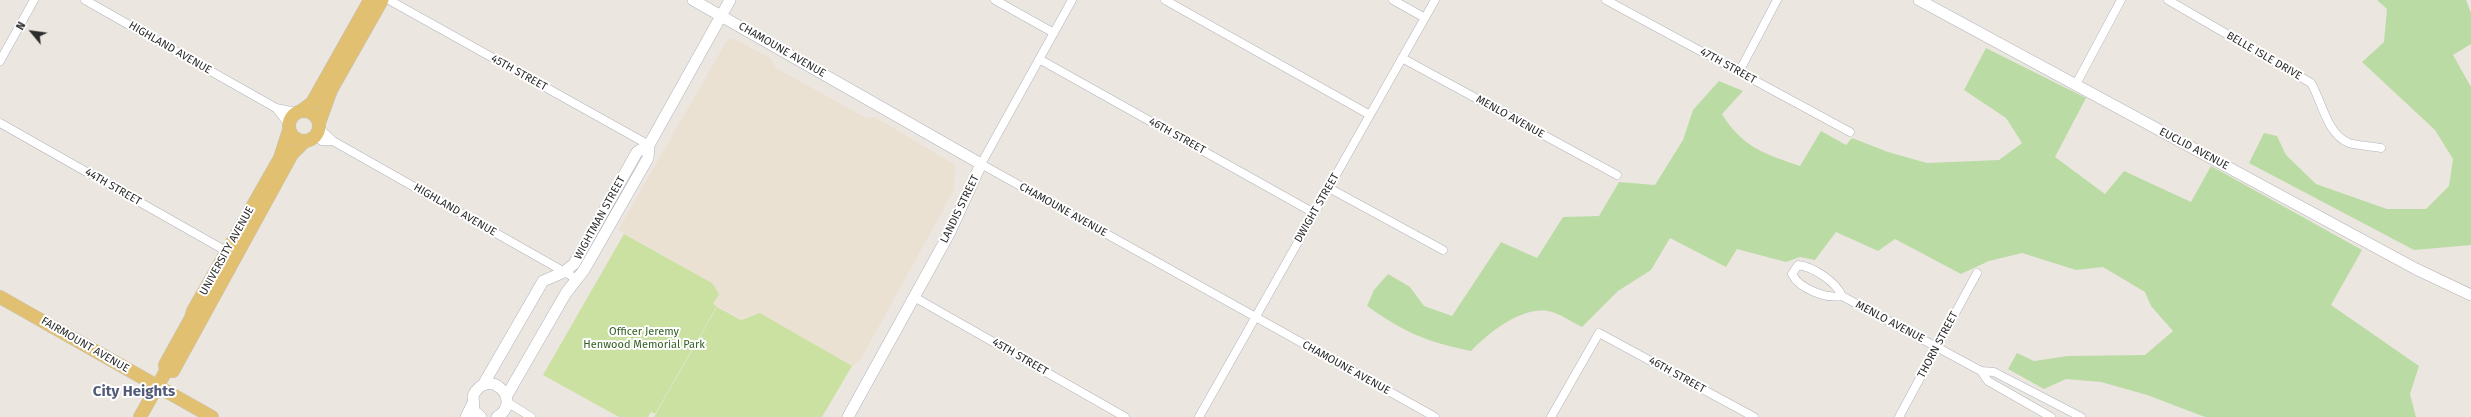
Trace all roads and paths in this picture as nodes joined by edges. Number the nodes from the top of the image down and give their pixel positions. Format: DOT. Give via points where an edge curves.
graph roads {
  1 [pos="34,0"];
  2 [pos="85,0"];
  3 [pos="370,0"];
  4 [pos="382,0"];
  5 [pos="389,0"];
  6 [pos="693,0"];
  7 [pos="730,0"];
  8 [pos="996,0"];
  9 [pos="1072,0"];
  10 [pos="1165,0"];
  11 [pos="1393,0"];
  12 [pos="1435,0"];
  13 [pos="1606,0"];
  14 [pos="1778,0"];
  15 [pos="1919,0"];
  16 [pos="2121,0"];
  17 [pos="2168,0"];
  18 [pos="721,16"];
  19 [pos="1425,18"];
  20 [pos="1054,33"];
  21 [pos="1402,58"];
  22 [pos="1039,59"];
  23 [pos="0,61"];
  24 [pos="1739,72"];
  25 [pos="2075,86"];
  26 [pos="276,108"];
  27 [pos="298,112"];
  28 [pos="1370,115"];
  29 [pos="0,123"];
  30 [pos="289,128"];
  31 [pos="315,132"];
  32 [pos="1850,132"];
  33 [pos="649,145"];
  34 [pos="2381,148"];
  35 [pos="981,164"];
  36 [pos="1617,175"];
  37 [pos="1329,188"];
  38 [pos="1314,213"];
  39 [pos="1443,250"];
  40 [pos="231,254"];
  41 [pos="564,272"];
  42 [pos="1977,273"];
  43 [pos="577,279"];
  44 [pos="2471,295"];
  45 [pos="914,296"];
  46 [pos="1842,296"];
  47 [pos="0,297"];
  48 [pos="1255,318"];
  49 [pos="1937,347"];
  50 [pos="1981,371"];
  51 [pos="483,385"];
  52 [pos="158,387"];
  53 [pos="507,400"];
  54 [pos="472,405"];
  55 [pos="140,417"];
  56 [pos="212,417"];
  57 [pos="466,417"];
  58 [pos="482,417"];
  59 [pos="497,417"];
  60 [pos="531,417"];
  61 [pos="848,417"];
  62 [pos="1125,417"];
  63 [pos="1198,417"];
  64 [pos="1435,417"];
  65 [pos="1551,417"];
  66 [pos="1754,417"];
  67 [pos="1899,417"];
  68 [pos="2051,417"];
  69 [pos="2081,417"];
  1 -- 23 [label="street"];
  2 -- 26 [label="street, HIGHLAND AVENUE"];
  3 -- 27 [label="main road" via="312,103"];
  4 -- 31 [label="main road, UNIVERSITY AVENUE" via="331,90"];
  5 -- 33 [label="street, 45TH STREET"];
  6 -- 18 [label="main road, CHAMOUNE AVENUE"];
  7 -- 18 [label="main road, WIGHTMAN STREET"];
  8 -- 20 [label="street"];
  9 -- 20 [label="street, LANDIS STREET"];
  10 -- 28 [label="street"];
  11 -- 19 [label="street"];
  12 -- 19 [label="street, DWIGHT STREET"];
  13 -- 24 [label="street, 47TH STREET"];
  14 -- 24 [label="street"];
  15 -- 25 [label="main road, EUCLID AVENUE"];
  16 -- 25 [label="street"];
  17 -- 34 [label="street, BELLE ISLE DRIVE" via="2311,83 2320,98 2332,130 2348,142"];
  18 -- 33 [label="main road, WIGHTMAN STREET"];
  18 -- 35 [label="main road, CHAMOUNE AVENUE"];
  19 -- 21 [label="street, DWIGHT STREET"];
  20 -- 22 [label="street, LANDIS STREET"];
  21 -- 28 [label="street, DWIGHT STREET"];
  21 -- 36 [label="street, MENLO AVENUE"];
  22 -- 35 [label="street, LANDIS STREET"];
  22 -- 38 [label="street, 46TH STREET"];
  24 -- 32 [label="street, 47TH STREET"];
  25 -- 44 [label="main road, EUCLID AVENUE" via="2416,269"];
  26 -- 27 [label="street, HIGHLAND AVENUE"];
  26 -- 30 [label="street, HIGHLAND AVENUE"];
  27 -- 30 [label="main road, UNIVERSITY AVENUE"];
  27 -- 31 [label="main road" via="315,114"];
  28 -- 37 [label="street, DWIGHT STREET"];
  29 -- 40 [label="street, 44TH STREET"];
  30 -- 31 [label="main road" via="296,139"];
  30 -- 40 [label="main road, UNIVERSITY AVENUE" via="280,158 241,225"];
  31 -- 40 [label="main road, UNIVERSITY AVENUE" via="292,154"];
  31 -- 41 [label="street, HIGHLAND AVENUE" via="322,141 333,141"];
  33 -- 41 [label="main road, WIGHTMAN STREET" via="637,152 574,264"];
  33 -- 43 [label="main road, WIGHTMAN STREET" via="648,158"];
  35 -- 45 [label="main road, LANDIS STREET" via="950,232"];
  35 -- 48 [label="street, CHAMOUNE AVENUE"];
  37 -- 38 [label="street, DWIGHT STREET"];
  37 -- 39 [label="street"];
  38 -- 48 [label="street, DWIGHT STREET"];
  40 -- 52 [label="main road, UNIVERSITY AVENUE" via="164,365 166,371"];
  41 -- 43 [label="street, HIGHLAND AVENUE"];
  41 -- 51 [label="main road, WIGHTMAN STREET" via="543,281"];
  42 -- 49 [label="street, THORN STREET"];
  43 -- 53 [label="main road, WIGHTMAN STREET" via="566,293"];
  45 -- 61 [label="main road, LANDIS STREET"];
  45 -- 62 [label="street, 45TH STREET"];
  46 -- 46 [label="street, MENLO AVENUE" via="1839,289 1824,277 1803,266 1798,265 1794,269 1794,280 1813,291 1834,298"];
  46 -- 49 [label="street, MENLO AVENUE"];
  47 -- 52 [label="main road, FAIRMOUNT AVENUE"];
  48 -- 63 [label="street, DWIGHT STREET"];
  48 -- 64 [label="street, CHAMOUNE AVENUE"];
  49 -- 50 [label="street, MENLO AVENUE"];
  49 -- 67 [label="street, THORN STREET"];
  50 -- 68 [label="street, MENLO AVENUE" via="1988,381"];
  50 -- 69 [label="street, MENLO AVENUE" via="1994,372"];
  51 -- 53 [label="main road" via="500,387"];
  51 -- 54 [label="main road, WIGHTMAN STREET" via="474,392"];
  52 -- 55 [label="main road, UNIVERSITY AVENUE"];
  52 -- 56 [label="main road, FAIRMOUNT AVENUE"];
  53 -- 59 [label="main road, WIGHTMAN STREET" via="503,412"];
  53 -- 60 [label="street"];
  54 -- 57 [label="main road, WIGHTMAN STREET"];
  54 -- 58 [label="main road"];
  65 -- 66 [label="street, 46TH STREET" via="1599,333"];
}
